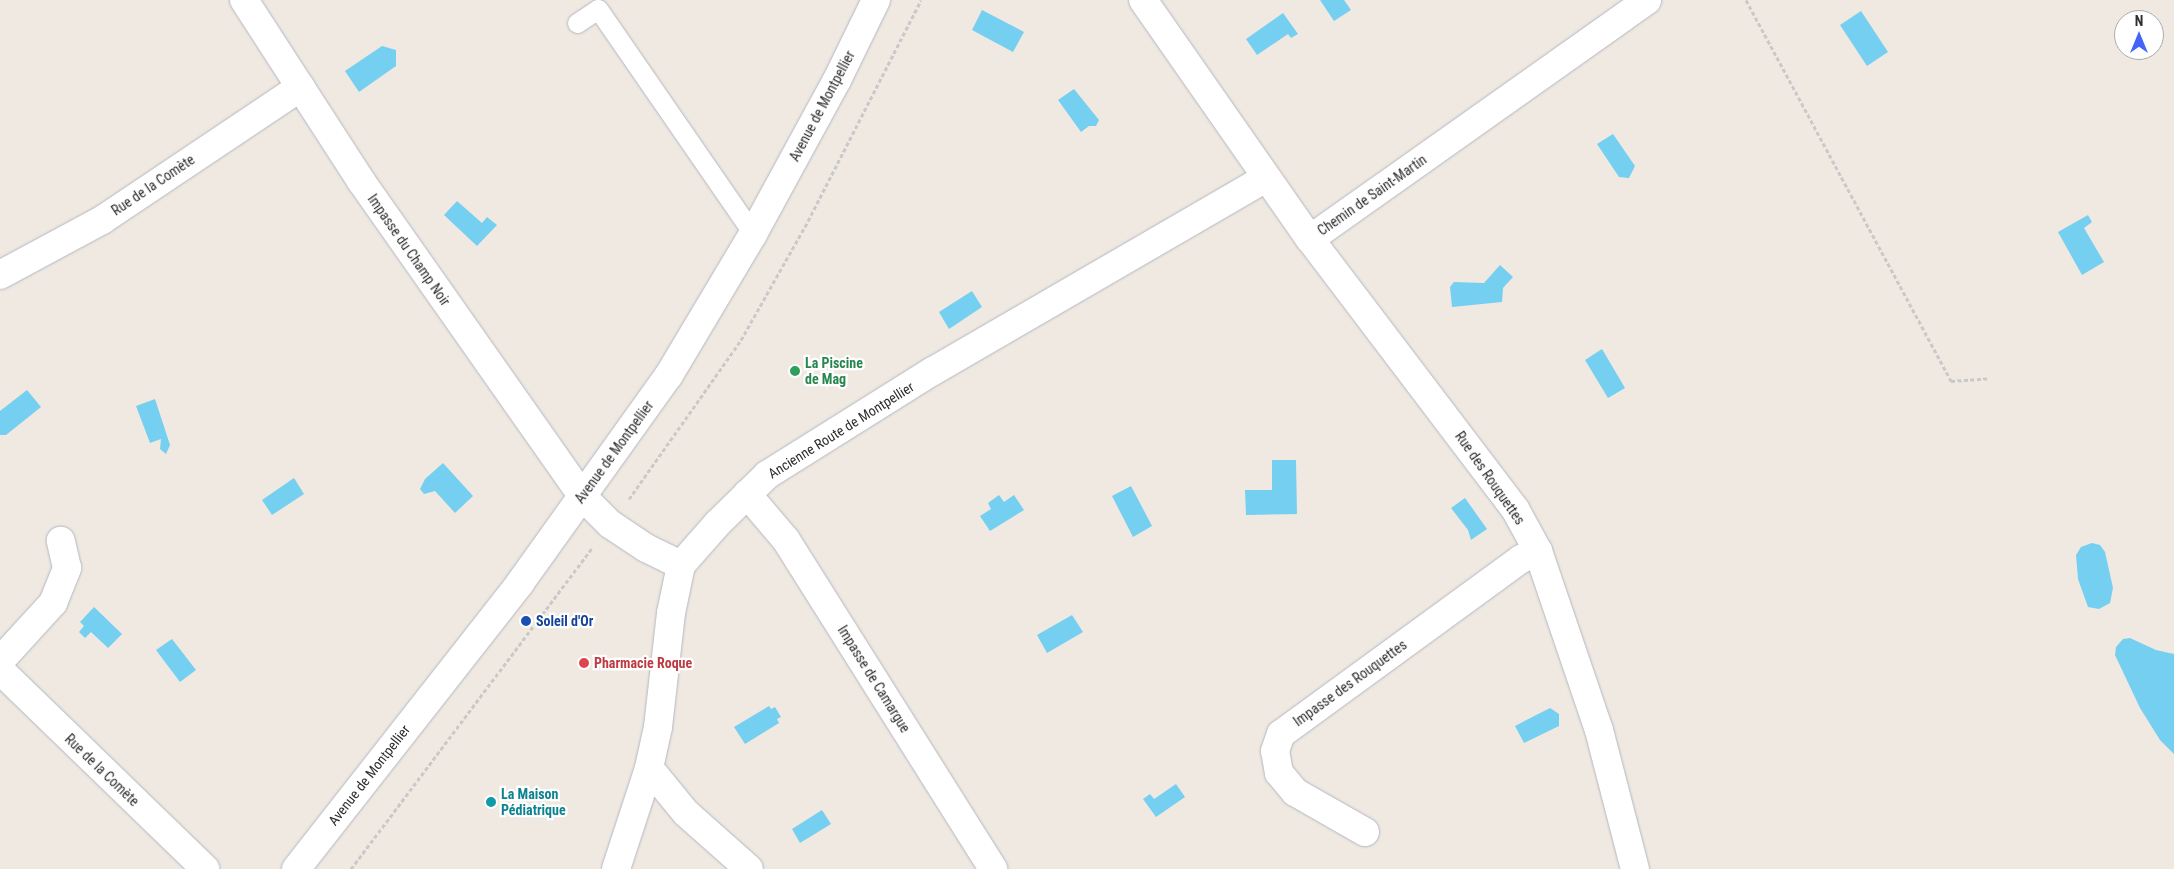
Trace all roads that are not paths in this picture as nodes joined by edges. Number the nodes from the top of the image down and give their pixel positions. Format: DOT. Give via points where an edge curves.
graph roads {
  1 [pos="244,0"];
  2 [pos="876,0"];
  3 [pos="1143,0"];
  4 [pos="1647,0"];
  5 [pos="577,23"];
  6 [pos="301,87"];
  7 [pos="1264,178"];
  8 [pos="753,234"];
  9 [pos="1310,239"];
  10 [pos="0,275"];
  11 [pos="747,494"];
  12 [pos="582,496"];
  13 [pos="61,541"];
  14 [pos="1538,551"];
  15 [pos="682,565"];
  16 [pos="0,661"];
  17 [pos="0,670"];
  18 [pos="649,768"];
  19 [pos="1364,832"];
  20 [pos="205,869"];
  21 [pos="296,869"];
  22 [pos="616,869"];
  23 [pos="749,869"];
  24 [pos="992,869"];
  25 [pos="1635,869"];
  1 -- 6 [label="street, Impasse du Champ Noir"];
  2 -- 8 [label="street, Avenue de Montpellier" via="837,80"];
  3 -- 7 [label="street, Chemin de Saint-Martin"];
  4 -- 9 [label="street, Chemin de Saint-Martin"];
  5 -- 8 [label="lane" via="598,9"];
  6 -- 10 [label="street, Rue de la Comète" via="102,220"];
  6 -- 12 [label="street, Impasse du Champ Noir" via="361,181"];
  7 -- 9 [label="street, Chemin de Saint-Martin"];
  7 -- 11 [label="street, Ancienne Route de Montpellier" via="933,371 767,475"];
  8 -- 12 [label="street, Avenue de Montpellier" via="669,375"];
  9 -- 14 [label="street, Rue des Rouquettes" via="1515,509"];
  11 -- 15 [label="street, Ancienne Route de Montpellier"];
  11 -- 24 [label="street, Impasse de Camargue" via="786,540"];
  12 -- 15 [label="street, Impasse du Champ Noir" via="610,524 646,548"];
  12 -- 21 [label="street, Avenue de Montpellier" via="520,583"];
  13 -- 16 [label="street" via="67,568 53,603"];
  14 -- 19 [label="street, Impasse des Rouquettes" via="1522,559 1281,734 1274,751 1279,773 1295,792"];
  14 -- 25 [label="street, Rue des Rouquettes" via="1599,730"];
  15 -- 18 [label="street, Ancienne Route de Montpellier" via="671,613 658,727"];
  17 -- 20 [label="street, Rue de la Comète"];
  18 -- 22 [label="street, Ancienne Route de Montpellier"];
  18 -- 23 [label="street" via="686,813"];
}
